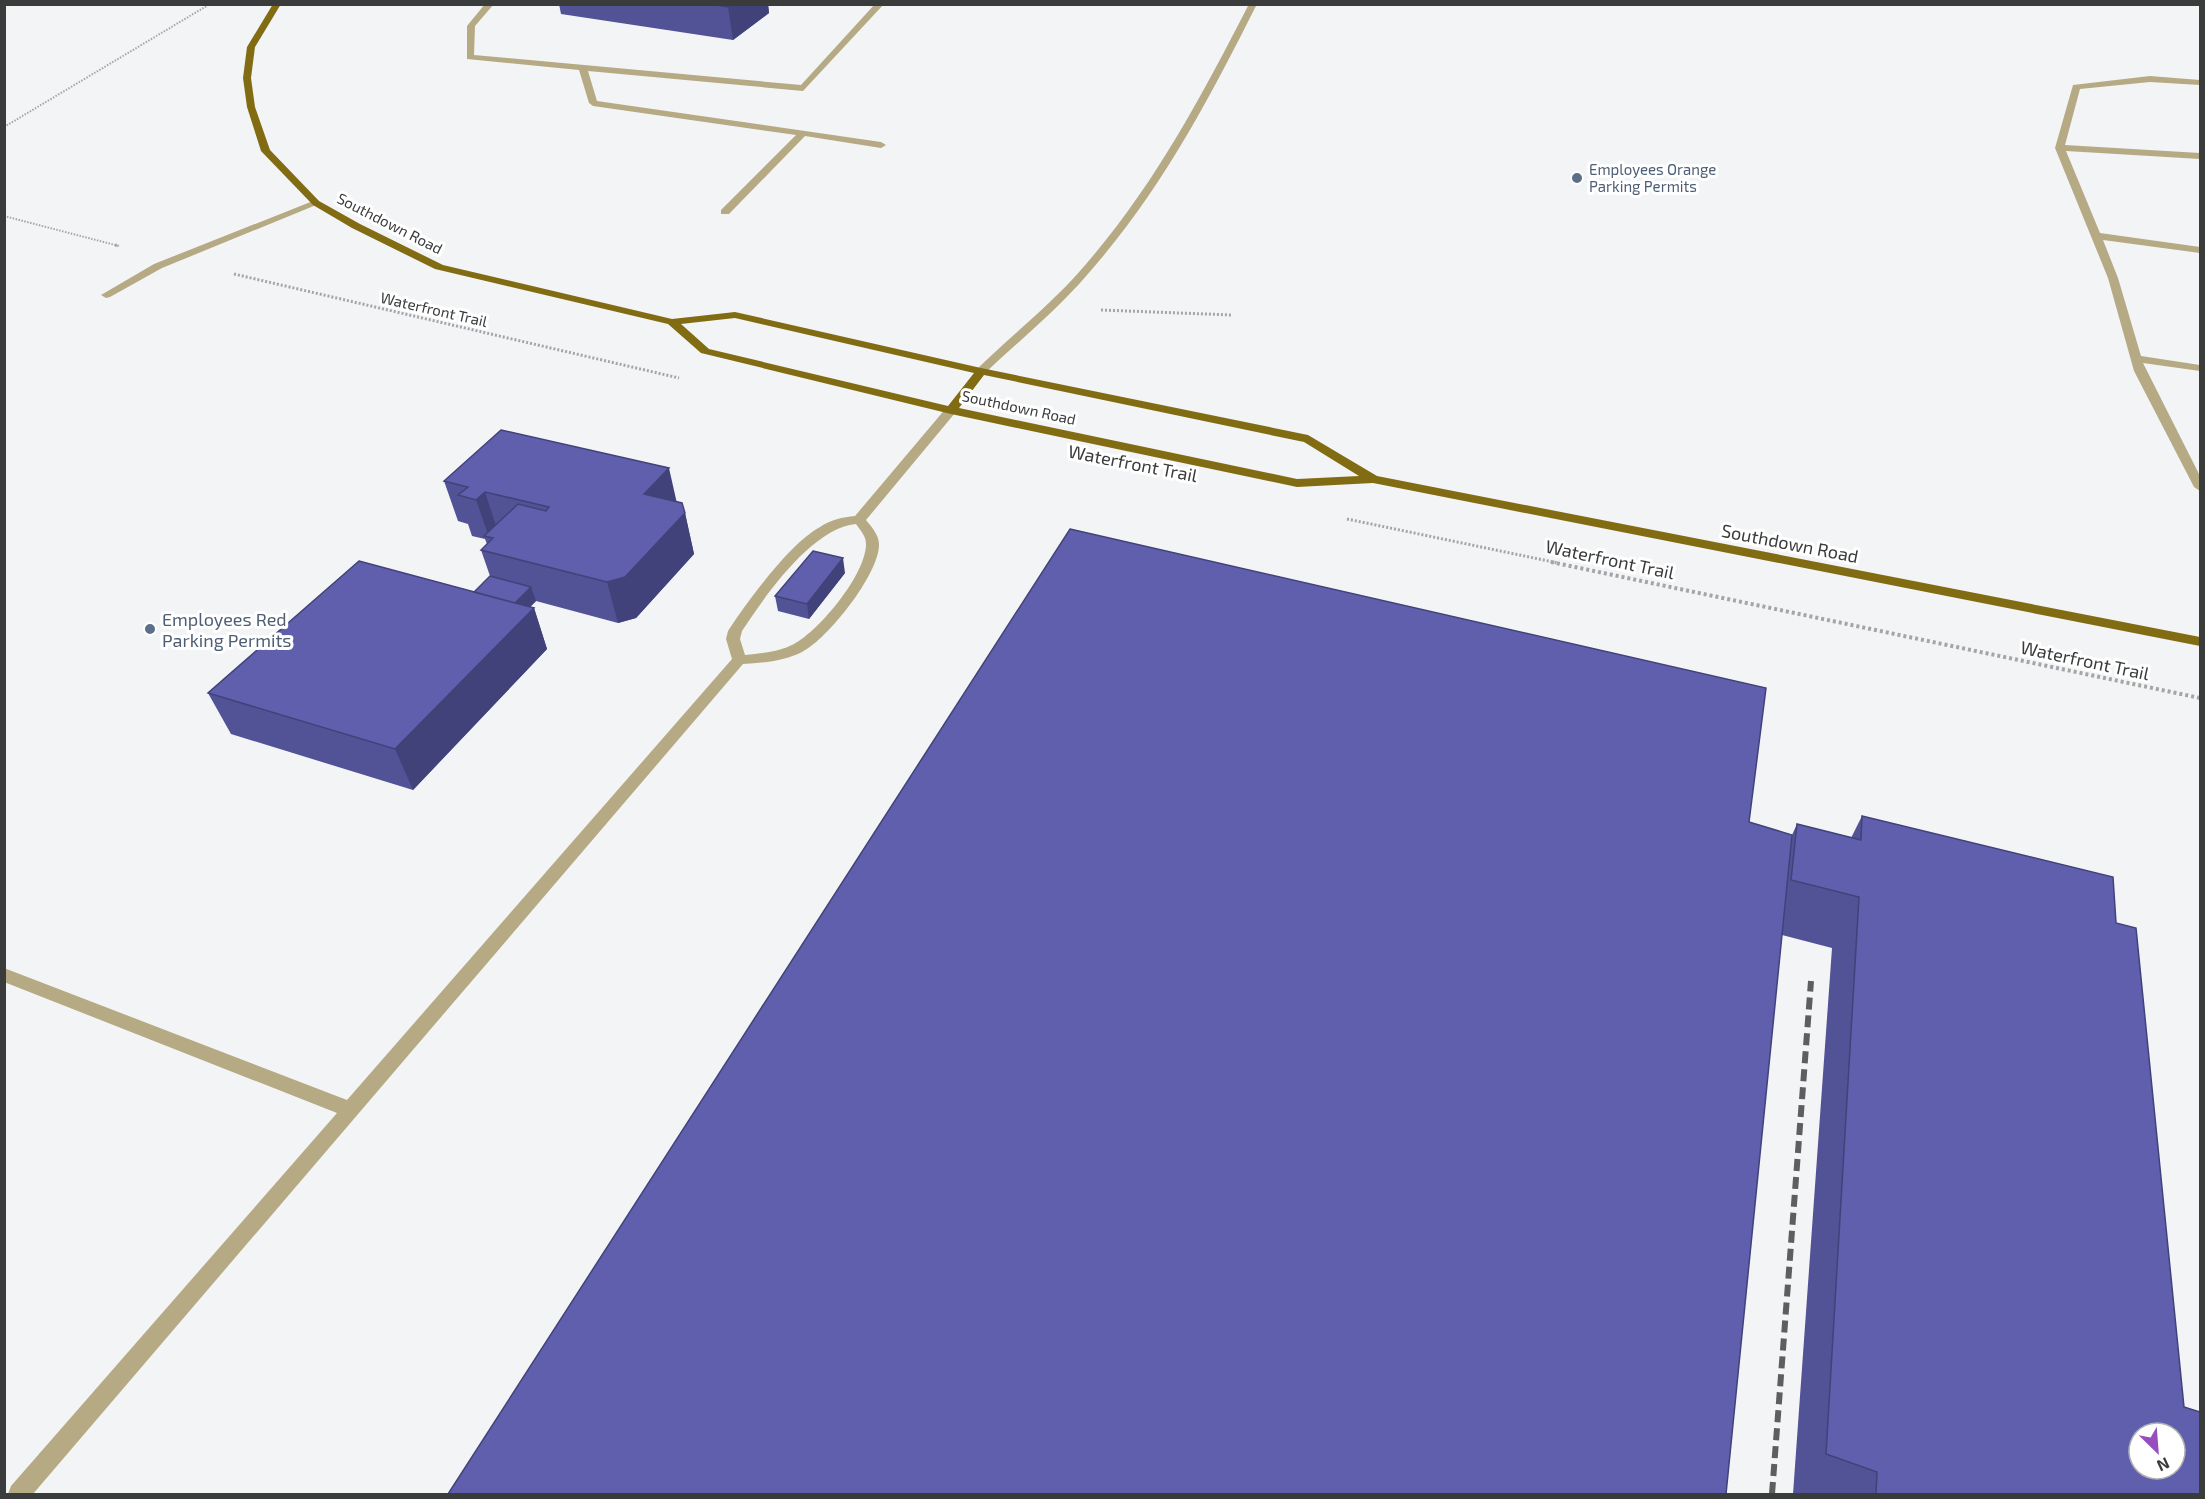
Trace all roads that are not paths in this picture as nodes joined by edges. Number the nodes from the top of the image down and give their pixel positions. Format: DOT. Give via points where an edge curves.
graph roads {
  1 [pos="277,4"];
  2 [pos="490,4"];
  3 [pos="880,4"];
  4 [pos="1253,4"];
  5 [pos="583,68"];
  6 [pos="2200,83"];
  7 [pos="803,133"];
  8 [pos="881,145"];
  9 [pos="2060,148"];
  10 [pos="2200,156"];
  11 [pos="316,203"];
  12 [pos="725,212"];
  13 [pos="2096,236"];
  14 [pos="2200,250"];
  15 [pos="106,295"];
  16 [pos="672,322"];
  17 [pos="2136,359"];
  18 [pos="2200,368"];
  19 [pos="981,371"];
  20 [pos="951,410"];
  21 [pos="1373,479"];
  22 [pos="2200,487"];
  23 [pos="859,520"];
  24 [pos="2200,642"];
  25 [pos="739,660"];
  26 [pos="4,975"];
  27 [pos="351,1110"];
  28 [pos="19,1494"];
  1 -- 11 [label="main road, Southdown Road" via="251,47 247,78 251,107 266,151"];
  2 -- 5 [label="lane" via="471,26 470,57"];
  3 -- 5 [label="lane" via="803,88"];
  4 -- 19 [label="lane" via="1195,117 1149,191 1083,274"];
  5 -- 7 [label="lane" via="593,103"];
  6 -- 9 [label="lane" via="2150,79 2076,87"];
  7 -- 8 [label="lane"];
  7 -- 12 [label="lane"];
  9 -- 10 [label="lane"];
  9 -- 13 [label="lane"];
  11 -- 15 [label="lane" via="158,266"];
  11 -- 16 [label="main road, Southdown Road" via="439,267"];
  13 -- 14 [label="lane"];
  13 -- 17 [label="lane" via="2113,278"];
  16 -- 19 [label="main road, Southdown Road" via="735,315"];
  16 -- 20 [label="main road, Southdown Road" via="705,351"];
  17 -- 18 [label="lane"];
  17 -- 22 [label="lane"];
  19 -- 20 [label="main road"];
  19 -- 21 [label="main road, Southdown Road" via="1308,439"];
  20 -- 21 [label="main road, Southdown Road" via="1297,483"];
  20 -- 23 [label="lane"];
  21 -- 24 [label="main road, Southdown Road"];
  23 -- 25 [label="lane" via="823,530 779,575 735,631 733,639"];
  23 -- 25 [label="lane" via="871,536 872,552 862,574 823,630 794,650"];
  25 -- 27 [label="lane"];
  26 -- 27 [label="lane"];
  27 -- 28 [label="lane"];
}
